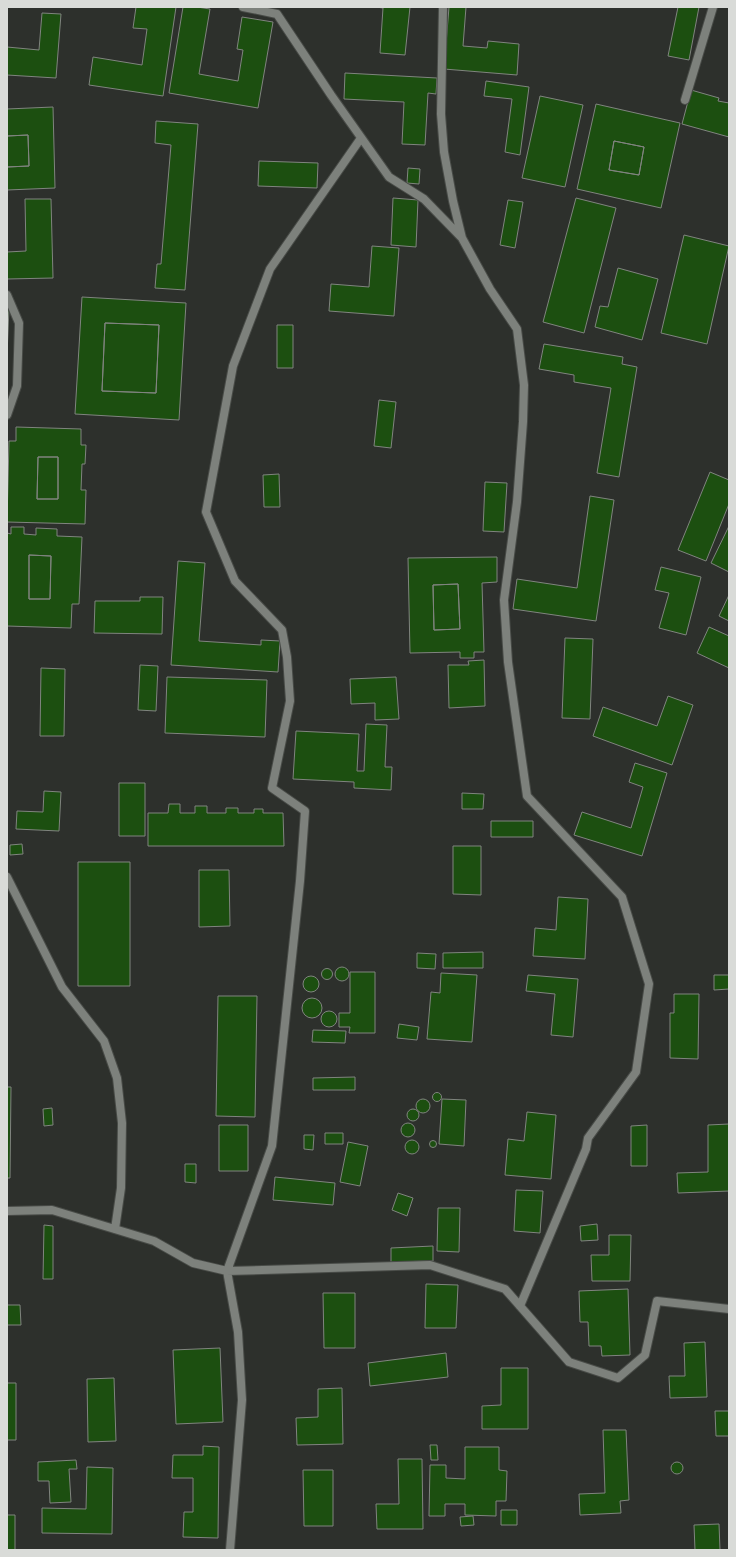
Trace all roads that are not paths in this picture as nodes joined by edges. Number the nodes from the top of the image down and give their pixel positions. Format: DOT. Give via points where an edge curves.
graph roads {
  1 [pos="243,7"];
  2 [pos="443,7"];
  3 [pos="713,7"];
  4 [pos="685,100"];
  5 [pos="361,138"];
  6 [pos="462,238"];
  7 [pos="7,295"];
  8 [pos="7,415"];
  9 [pos="7,877"];
  10 [pos="7,1211"];
  11 [pos="115,1229"];
  12 [pos="227,1271"];
  13 [pos="520,1306"];
  14 [pos="729,1309"];
  15 [pos="230,1550"];
  1 -- 5 [label="street" via="277,14"];
  2 -- 6 [label="street" via="441,121 444,152"];
  3 -- 4 [label="street"];
  5 -- 6 [label="street" via="389,177 424,199"];
  5 -- 12 [label="street" via="270,269 233,366 206,512 235,581 282,630 290,701 272,788 304,811 300,882 272,1146"];
  6 -- 13 [label="street" via="490,289 517,329 524,386 517,502 504,600 508,662 527,796 622,897 649,984 636,1072 588,1138"];
  7 -- 8 [label="street" via="19,323 17,386"];
  9 -- 11 [label="street" via="62,987 104,1041 117,1078 122,1123 121,1188"];
  10 -- 11 [label="street" via="52,1210"];
  11 -- 12 [label="street" via="154,1241 193,1263"];
  12 -- 13 [label="street" via="430,1265 505,1289"];
  12 -- 15 [label="street" via="238,1332 242,1400"];
  13 -- 14 [label="street" via="569,1362 618,1378 645,1355 657,1301"];
}
